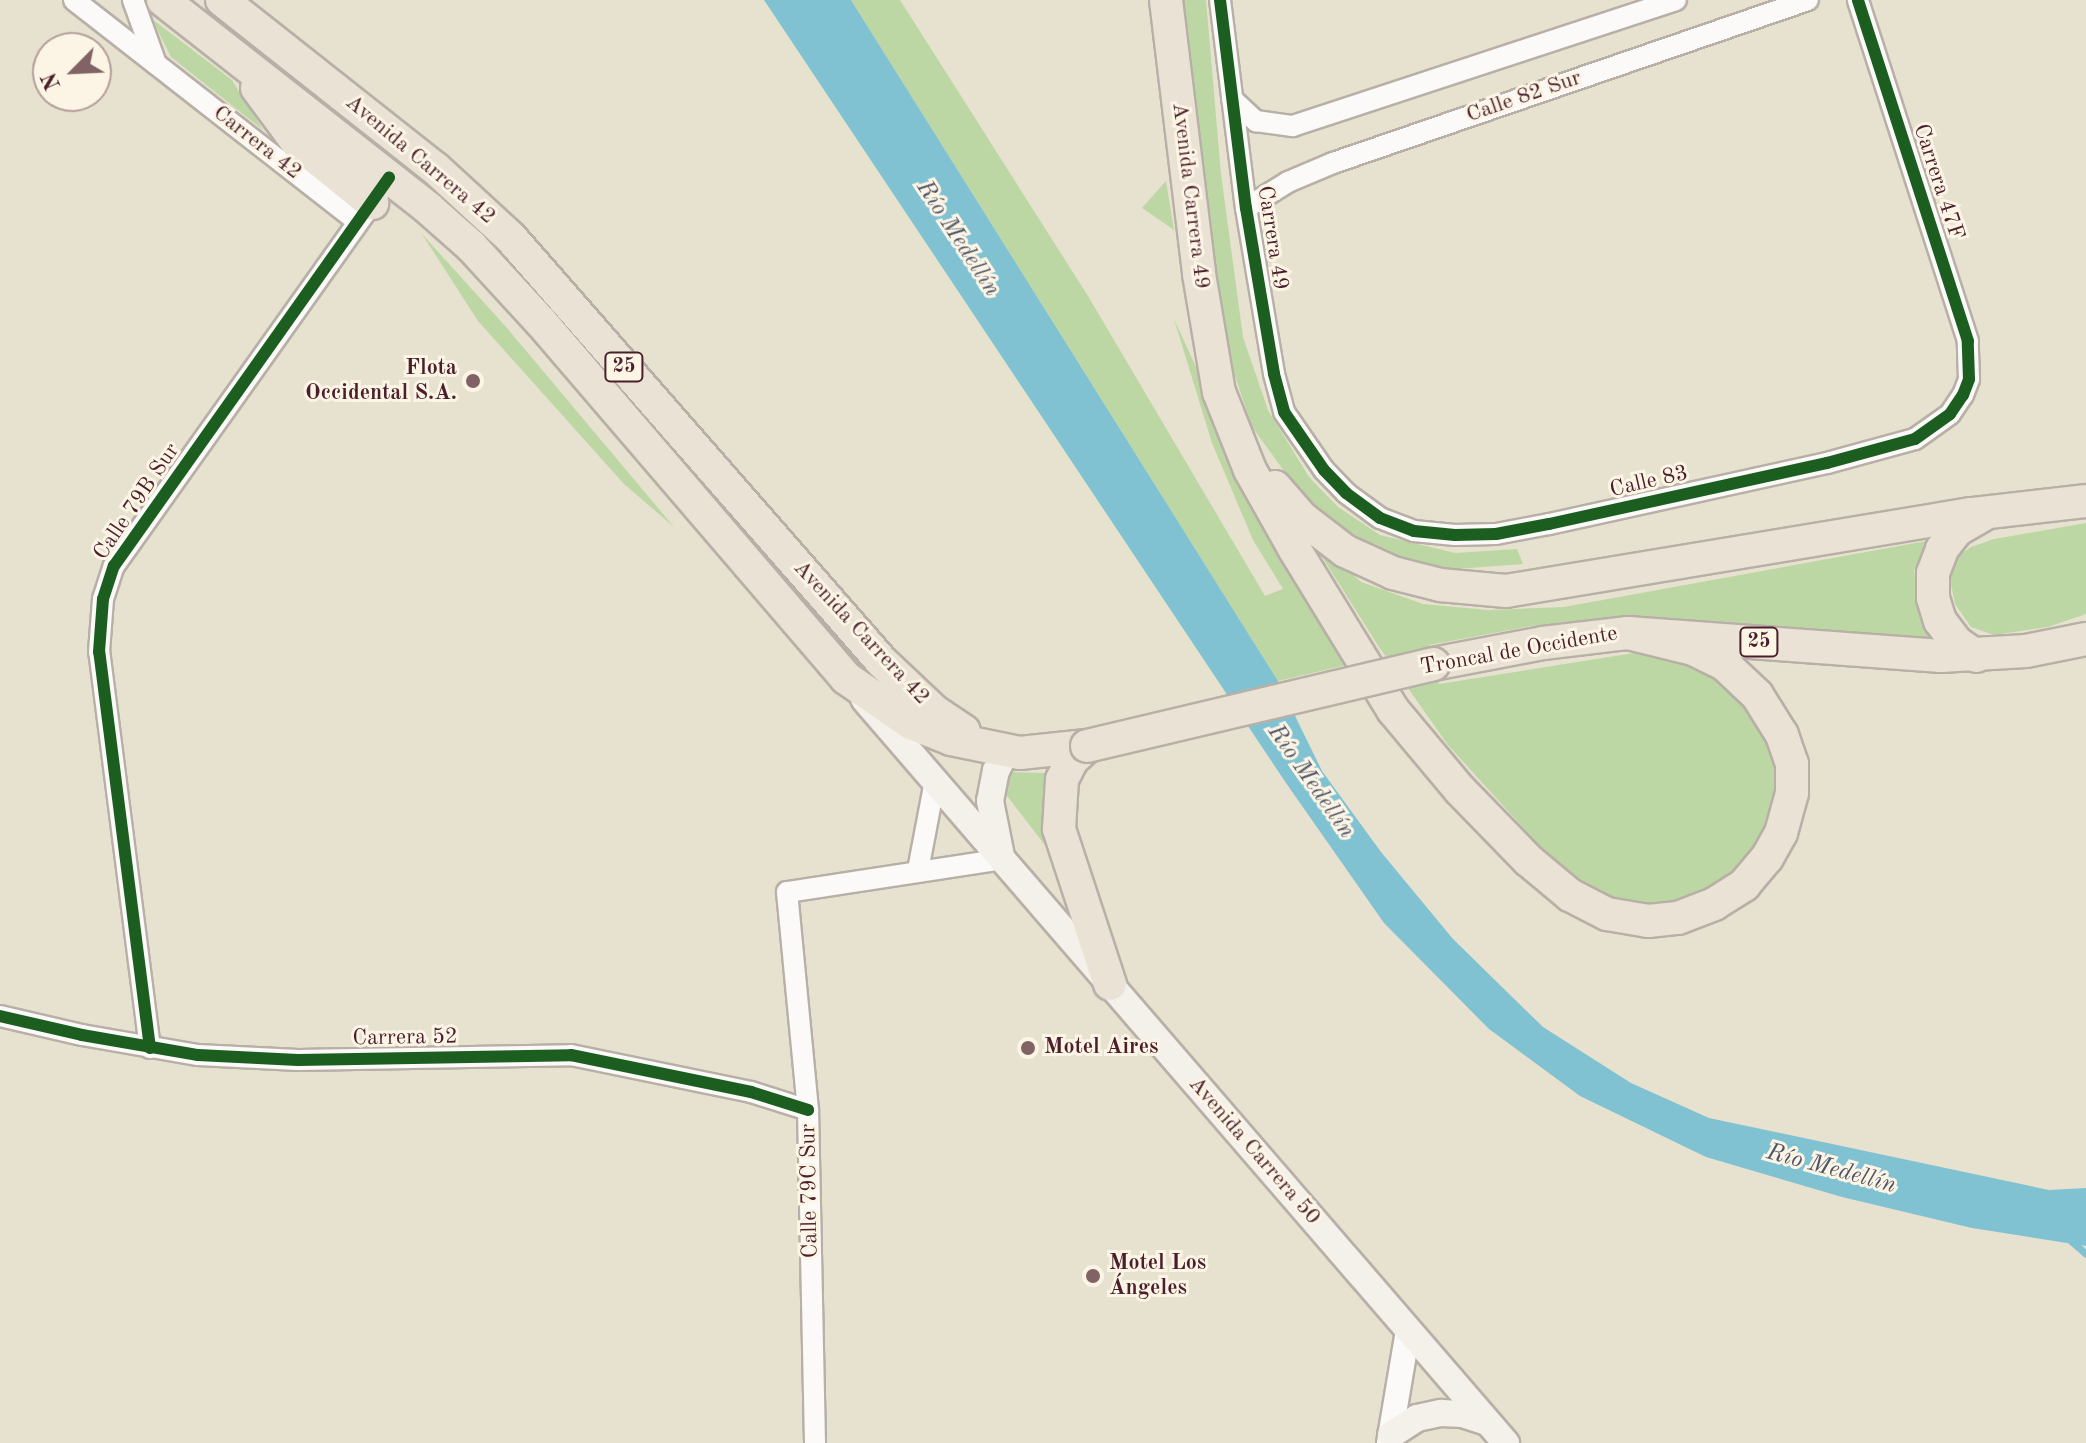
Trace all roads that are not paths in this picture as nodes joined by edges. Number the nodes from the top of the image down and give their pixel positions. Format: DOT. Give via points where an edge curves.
graph roads {
  1 [pos="74,0"];
  2 [pos="133,0"];
  3 [pos="163,0"];
  4 [pos="222,0"];
  5 [pos="1166,0"];
  6 [pos="1220,0"];
  7 [pos="1676,0"];
  8 [pos="1808,0"];
  9 [pos="1858,0"];
  10 [pos="273,41"];
  11 [pos="231,54"];
  12 [pos="156,65"];
  13 [pos="1232,99"];
  14 [pos="350,147"];
  15 [pos="373,201"];
  16 [pos="1246,208"];
  17 [pos="1969,379"];
  18 [pos="1219,392"];
  19 [pos="1324,470"];
  20 [pos="2086,501"];
  21 [pos="2002,511"];
  22 [pos="1628,633"];
  23 [pos="2086,639"];
  24 [pos="1976,656"];
  25 [pos="846,678"];
  26 [pos="1087,746"];
  27 [pos="1006,751"];
  28 [pos="935,781"];
  29 [pos="1002,859"];
  30 [pos="918,870"];
  31 [pos="1110,984"];
  32 [pos="0,1016"];
  33 [pos="150,1048"];
  34 [pos="808,1110"];
  35 [pos="1408,1331"];
  36 [pos="1486,1422"];
  37 [pos="1390,1439"];
  38 [pos="815,1443"];
  39 [pos="1506,1443"];
  1 -- 12 [label="street, Carrera 42"];
  2 -- 12 [label="street"];
  3 -- 11 [label="highway, Avenida Carrera 42 / 25"];
  4 -- 10 [label="highway, Avenida Carrera 42 / 25"];
  5 -- 18 [label="highway, Avenida Carrera 49" via="1199,274"];
  6 -- 13 [label="street, Carrera 49"];
  7 -- 13 [label="street, Calle 82 Sur" via="1293,126 1256,121"];
  8 -- 16 [label="street, Calle 82 Sur" via="1333,163"];
  9 -- 17 [label="street, Carrera 47F" via="1968,341"];
  10 -- 14 [label="highway"];
  10 -- 27 [label="highway, Avenida Carrera 42 / 25" via="492,219 882,662 934,711"];
  11 -- 14 [label="highway, Avenida Carrera 42 / 25"];
  11 -- 15 [label="highway" via="297,142"];
  12 -- 15 [label="street, Carrera 42"];
  13 -- 16 [label="street, Carrera 49"];
  14 -- 15 [label="highway, Avenida Carrera 42 / 25"];
  15 -- 25 [label="highway, Avenida Carrera 42 / 25" via="428,208 504,280"];
  15 -- 33 [label="street, Calle 79B Sur" via="114,566 103,599 99,652"];
  16 -- 19 [label="street, Carrera 49" via="1284,412"];
  17 -- 19 [label="street, Calle 83" via="1950,414 1915,439 1496,534 1414,531 1380,518"];
  18 -- 21 [label="highway" via="1263,473 1302,518 1345,551 1393,573 1474,590 1543,587"];
  18 -- 22 [label="highway" via="1250,470 1356,654 1393,710 1460,790 1570,895 1607,914 1648,921 1678,918 1744,885 1767,858 1781,833 1792,793 1792,764 1782,735 1757,695 1724,664 1693,649"];
  20 -- 21 [label="highway"];
  21 -- 24 [label="highway" via="1978,516 1957,530 1933,573 1940,621"];
  22 -- 24 [label="highway, Troncal de Occidente / 25"];
  22 -- 26 [label="highway, Troncal de Occidente / 25, bridge" via="1433,664"];
  23 -- 24 [label="highway, Troncal de Occidente / 25"];
  25 -- 27 [label="highway, Avenida Carrera 42 / 25" via="911,723 951,739"];
  25 -- 28 [label="main road, Avenida Carrera 50"];
  26 -- 27 [label="highway, Troncal de Occidente / 25" via="1057,752"];
  26 -- 31 [label="highway" via="1062,780 1059,829"];
  27 -- 29 [label="main road, Avenida Carrera 50" via="990,801"];
  28 -- 29 [label="main road, Avenida Carrera 50"];
  28 -- 30 [label="street"];
  29 -- 30 [label="street"];
  29 -- 31 [label="main road, Avenida Carrera 50"];
  30 -- 34 [label="street, Calle 79C Sur" via="787,892"];
  31 -- 35 [label="main road, Avenida Carrera 50"];
  32 -- 33 [label="street, Carrera 52"];
  33 -- 34 [label="street, Carrera 52" via="298,1060 571,1055 751,1092"];
  34 -- 38 [label="street, Calle 79C Sur"];
  35 -- 36 [label="main road, Avenida Carrera 50"];
  35 -- 37 [label="street"];
  36 -- 37 [label="main road" via="1441,1413 1417,1418"];
  36 -- 39 [label="main road, Avenida Carrera 50"];
}
